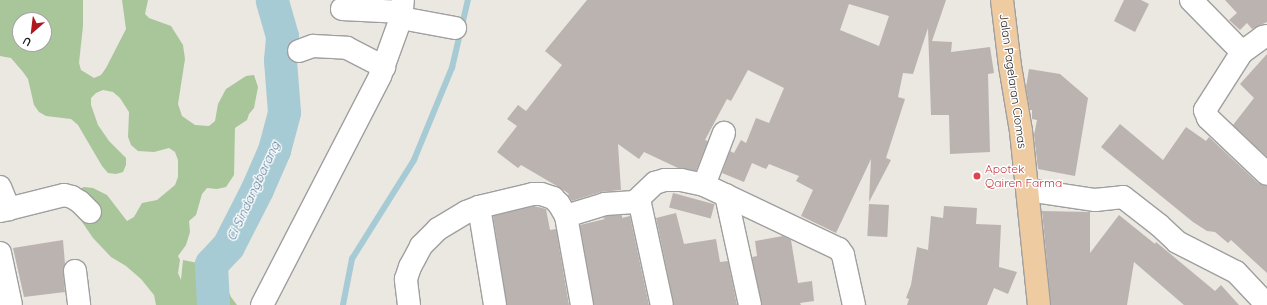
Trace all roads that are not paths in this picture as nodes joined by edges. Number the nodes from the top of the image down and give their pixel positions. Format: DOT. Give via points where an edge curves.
graph roads {
  1 [pos="1002,0"];
  2 [pos="1191,0"];
  3 [pos="342,9"];
  4 [pos="402,10"];
  5 [pos="455,28"];
  6 [pos="1267,36"];
  7 [pos="299,52"];
  8 [pos="1242,52"];
  9 [pos="384,67"];
  10 [pos="724,133"];
  11 [pos="1267,174"];
  12 [pos="704,185"];
  13 [pos="0,187"];
  14 [pos="1028,190"];
  15 [pos="726,195"];
  16 [pos="639,199"];
  17 [pos="479,207"];
  18 [pos="5,210"];
  19 [pos="90,212"];
  20 [pos="566,216"];
  21 [pos="0,253"];
  22 [pos="74,271"];
  23 [pos="11,305"];
  24 [pos="79,305"];
  25 [pos="262,305"];
  26 [pos="410,305"];
  27 [pos="495,305"];
  28 [pos="582,305"];
  29 [pos="662,305"];
  30 [pos="750,305"];
  31 [pos="854,305"];
  32 [pos="1039,305"];
  33 [pos="1267,305"];
  1 -- 14 [label="main road, Jalan Pagelaran Ciomas"];
  2 -- 8 [label="street"];
  3 -- 4 [label="street"];
  4 -- 5 [label="street"];
  4 -- 9 [label="street"];
  6 -- 8 [label="street"];
  7 -- 9 [label="street" via="313,46 347,48"];
  8 -- 11 [label="street" via="1205,110 1206,114"];
  9 -- 25 [label="street" via="363,113"];
  10 -- 12 [label="street"];
  12 -- 15 [label="street"];
  12 -- 16 [label="street" via="681,180 665,180 651,186"];
  13 -- 18 [label="street"];
  14 -- 32 [label="main road, Jalan Pagelaran Ciomas"];
  14 -- 33 [label="street" via="1095,200 1123,197 1177,242 1236,272"];
  15 -- 30 [label="street"];
  15 -- 31 [label="street" via="839,249 844,255"];
  16 -- 20 [label="street" via="605,204"];
  16 -- 29 [label="street"];
  17 -- 20 [label="street" via="542,194 559,204"];
  17 -- 26 [label="street" via="445,224 421,246 408,273 406,288"];
  17 -- 27 [label="street"];
  18 -- 19 [label="street" via="64,195 80,202"];
  20 -- 28 [label="street"];
  21 -- 23 [label="street"];
  22 -- 24 [label="street"];
}
